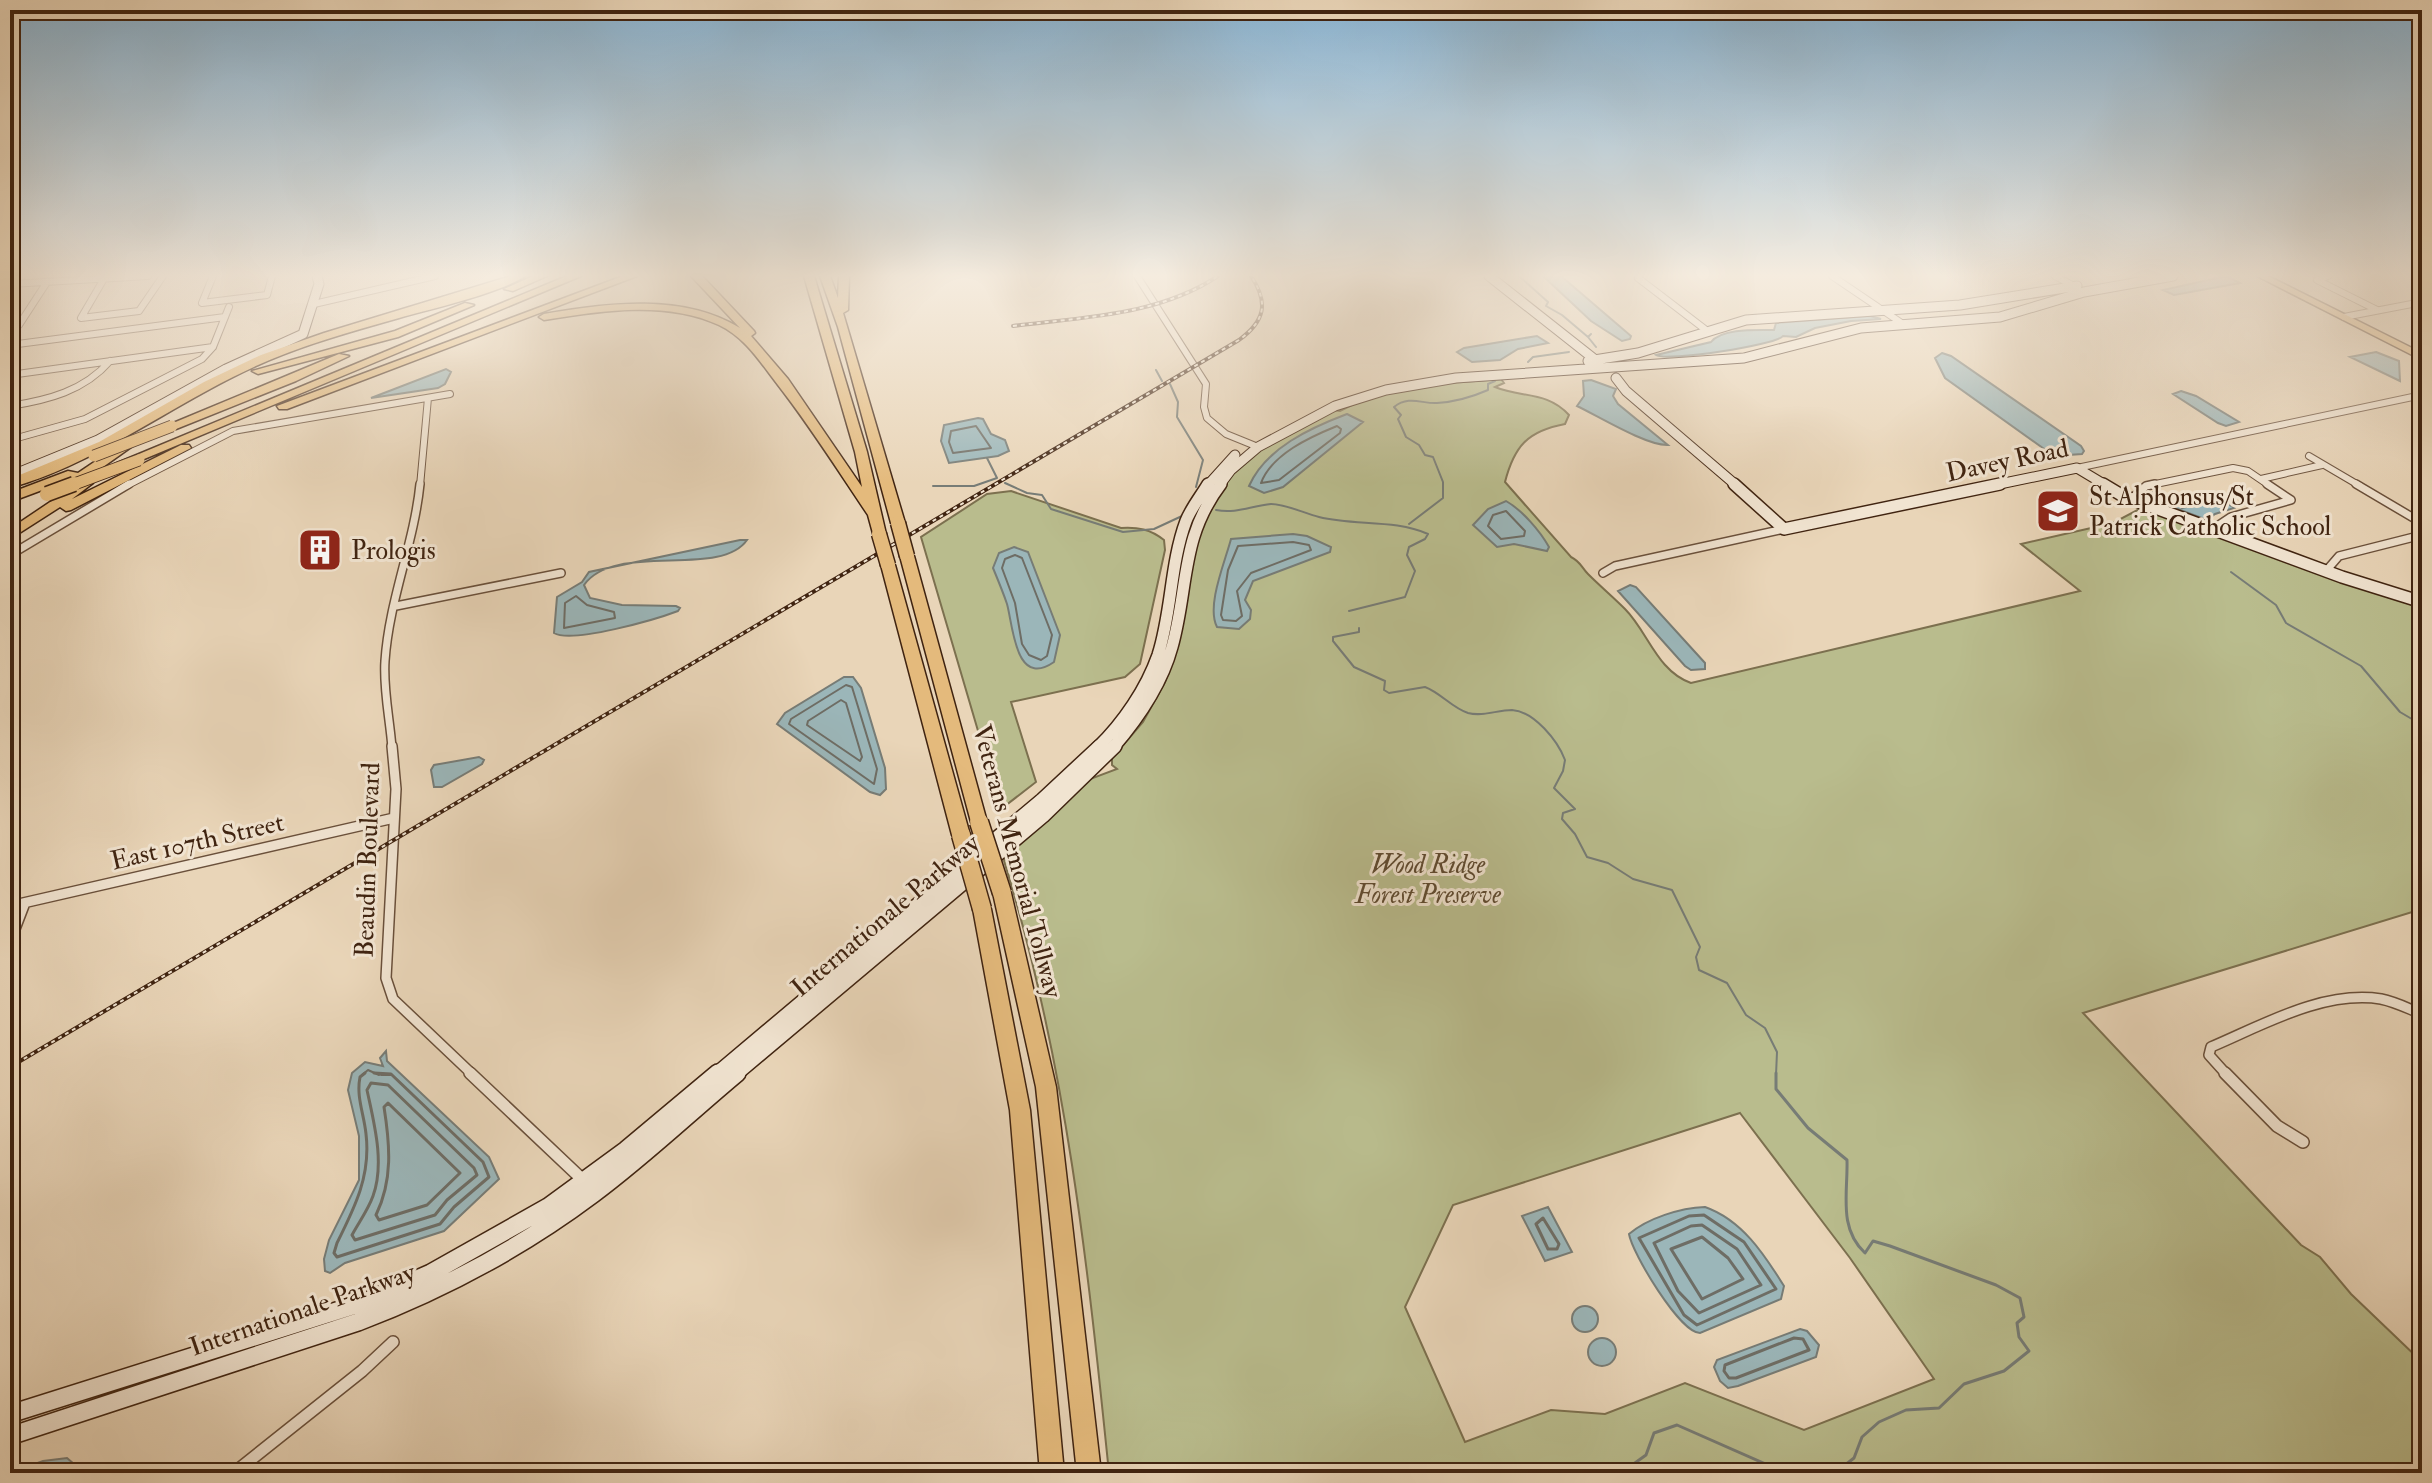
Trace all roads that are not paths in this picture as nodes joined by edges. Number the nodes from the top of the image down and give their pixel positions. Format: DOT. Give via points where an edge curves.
graph roads {
  1 [pos="279,345"];
  2 [pos="300,345"];
  3 [pos="352,345"];
  4 [pos="371,345"];
  5 [pos="379,345"];
  6 [pos="401,345"];
  7 [pos="406,345"];
  8 [pos="448,345"];
  9 [pos="754,345"];
  10 [pos="760,345"];
  11 [pos="829,345"];
  12 [pos="848,345"];
  13 [pos="1181,345"];
  14 [pos="1578,345"];
  15 [pos="1660,345"];
  16 [pos="1801,345"];
  17 [pos="2399,345"];
  18 [pos="213,347"];
  19 [pos="2422,357"];
  20 [pos="110,361"];
  21 [pos="1601,364"];
  22 [pos="10,375"];
  23 [pos="788,389"];
  24 [pos="450,394"];
  25 [pos="2422,395"];
  26 [pos="245,397"];
  27 [pos="428,398"];
  28 [pos="288,404"];
  29 [pos="10,406"];
  30 [pos="10,440"];
  31 [pos="1254,445"];
  32 [pos="2309,456"];
  33 [pos="2323,465"];
  34 [pos="2077,468"];
  35 [pos="10,476"];
  36 [pos="2261,479"];
  37 [pos="10,486"];
  38 [pos="10,498"];
  39 [pos="2131,499"];
  40 [pos="10,508"];
  41 [pos="874,514"];
  42 [pos="2422,523"];
  43 [pos="10,528"];
  44 [pos="1784,529"];
  45 [pos="2213,529"];
  46 [pos="10,535"];
  47 [pos="2422,535"];
  48 [pos="10,541"];
  49 [pos="10,555"];
  50 [pos="2326,571"];
  51 [pos="561,573"];
  52 [pos="1603,573"];
  53 [pos="2422,602"];
  54 [pos="396,606"];
  55 [pos="394,818"];
  56 [pos="25,903"];
  57 [pos="10,906"];
  58 [pos="10,942"];
  59 [pos="2422,1014"];
  60 [pos="2303,1142"];
  61 [pos="588,1188"];
  62 [pos="393,1342"];
  63 [pos="10,1414"];
  64 [pos="10,1436"];
  65 [pos="234,1473"];
  66 [pos="1052,1473"];
  67 [pos="1089,1473"];
  1 -- 35 [label="street" via="214,375 114,433"];
  2 -- 37 [label="highway" via="224,376 113,439"];
  3 -- 43 [label="highway" via="215,388"];
  4 -- 26 [label="highway"];
  5 -- 26 [label="highway"];
  6 -- 38 [label="highway"];
  7 -- 46 [label="highway" via="126,461"];
  8 -- 28 [label="highway"];
  9 -- 23 [label="highway"];
  10 -- 23 [label="highway"];
  11 -- 41 [label="highway, Veterans Memorial Tollway"];
  12 -- 67 [label="highway, Veterans Memorial Tollway, bridge" via="1002,893 1046,1087"];
  13 -- 31 [label="street" via="1206,384 1207,419"];
  14 -- 21 [label="street"];
  15 -- 21 [label="street, Internationale Parkway"];
  16 -- 21 [label="street, Internationale Parkway" via="1744,358"];
  17 -- 19 [label="main road"];
  18 -- 20 [label="street"];
  18 -- 30 [label="street" via="202,359 95,416 61,430"];
  20 -- 22 [label="street"];
  20 -- 29 [label="street" via="96,377 67,392"];
  21 -- 31 [label="street, Internationale Parkway" via="1457,373 1372,388 1303,414"];
  21 -- 44 [label="street"];
  23 -- 41 [label="highway"];
  24 -- 27 [label="street"];
  25 -- 34 [label="street, Davey Road"];
  26 -- 37 [label="highway, bridge"];
  27 -- 49 [label="street" via="233,431"];
  27 -- 54 [label="street, Beaudin Boulevard" via="417,515 399,575"];
  28 -- 40 [label="highway, bridge"];
  28 -- 48 [label="highway" via="119,479"];
  31 -- 61 [label="street, Internationale Parkway" via="1220,469 1182,529 1154,664 1113,733 1042,800 626,1150"];
  32 -- 33 [label="street"];
  33 -- 36 [label="street"];
  33 -- 42 [label="street"];
  34 -- 39 [label="street"];
  34 -- 44 [label="street, Davey Road"];
  36 -- 39 [label="street" via="2233,468 2146,486"];
  36 -- 45 [label="street" via="2290,502 2231,517"];
  39 -- 45 [label="street"];
  41 -- 66 [label="highway, Veterans Memorial Tollway, bridge" via="982,909 1020,1110"];
  44 -- 52 [label="street, Davey Road"];
  45 -- 50 [label="street"];
  47 -- 50 [label="street" via="2339,556"];
  50 -- 53 [label="street"];
  51 -- 54 [label="street"];
  54 -- 55 [label="street, Beaudin Boulevard" via="385,662"];
  55 -- 56 [label="street, East 107th Street"];
  55 -- 61 [label="street, Beaudin Boulevard" via="386,978 393,999"];
  56 -- 57 [label="street, East 107th Street"];
  56 -- 58 [label="street"];
  59 -- 60 [label="street" via="2380,999 2347,999 2211,1047 2215,1063 2277,1126"];
  61 -- 63 [label="street, Internationale Parkway" via="431,1273 365,1302"];
  61 -- 64 [label="street, Internationale Parkway" via="500,1256 413,1301"];
  62 -- 65 [label="street"];
}
